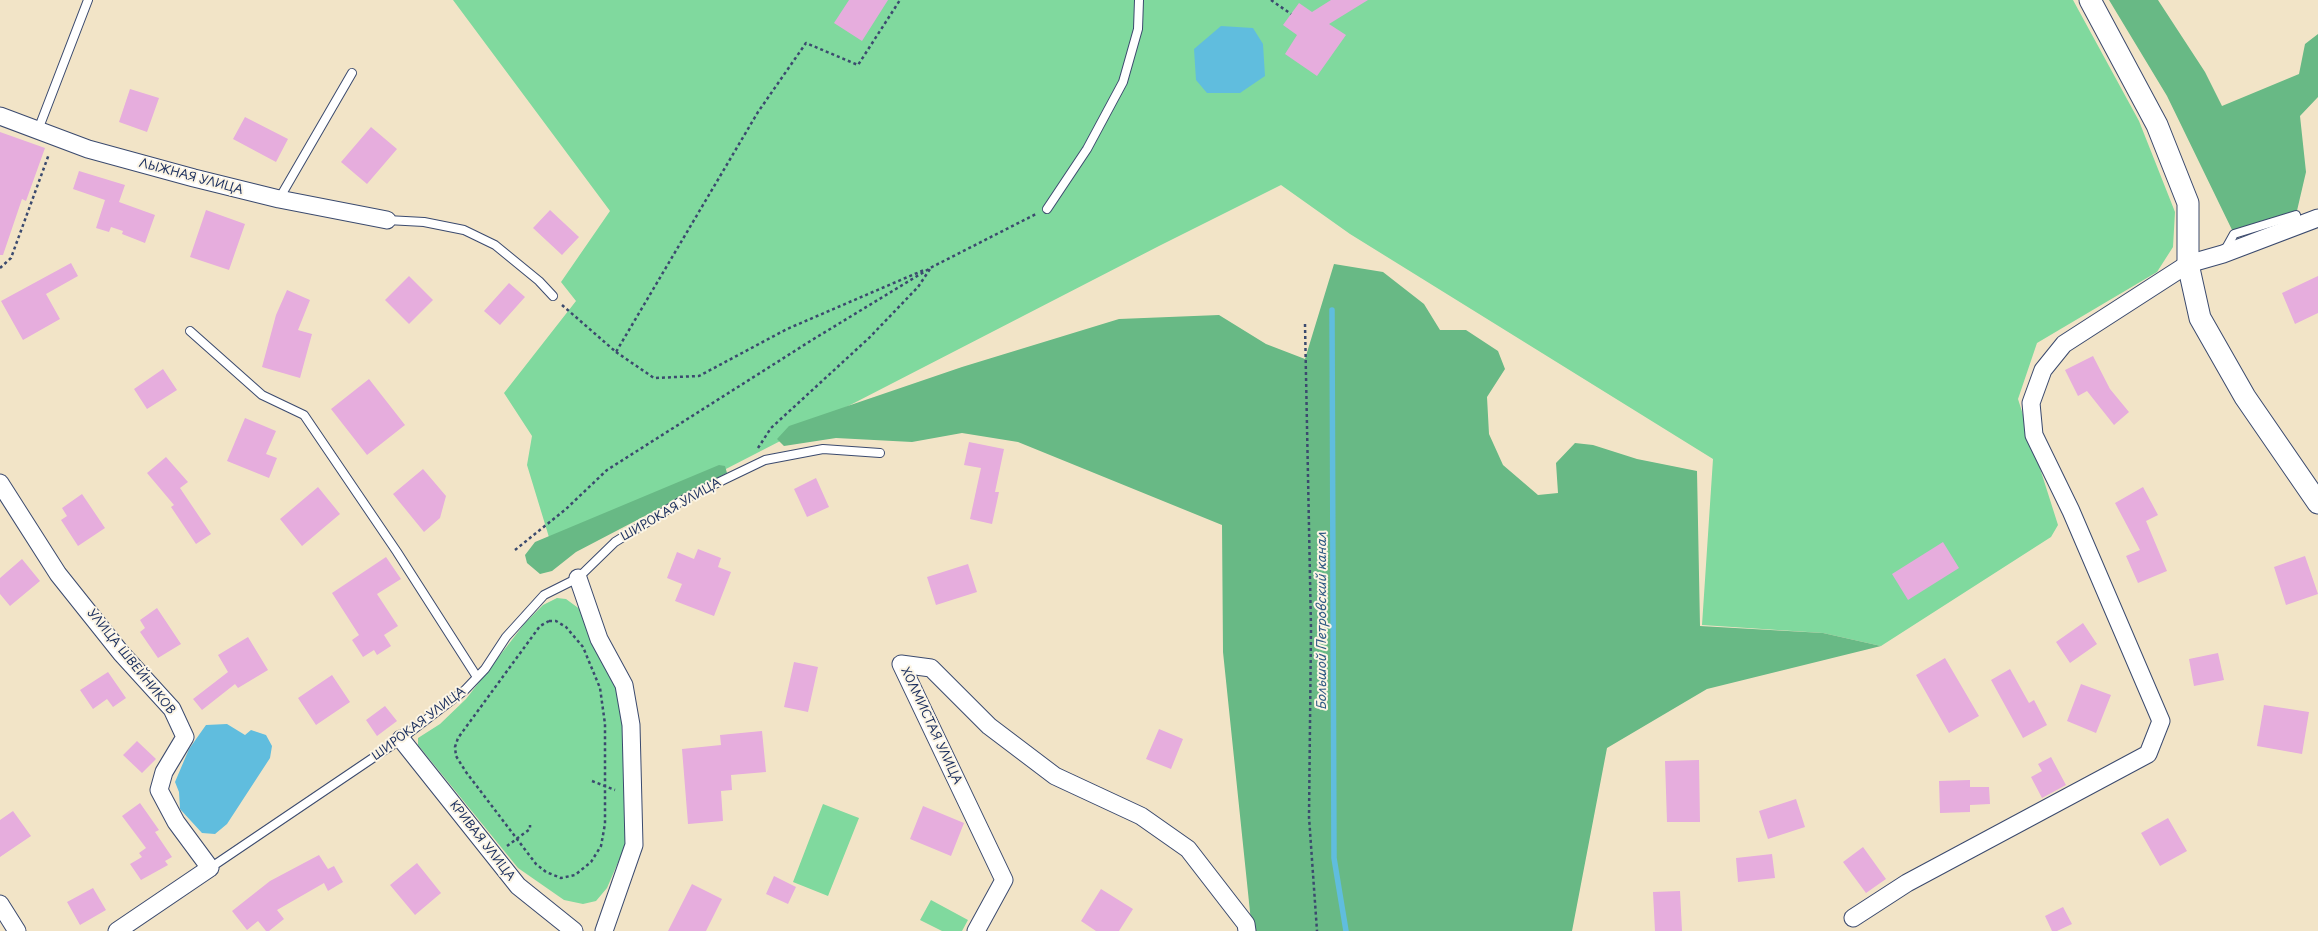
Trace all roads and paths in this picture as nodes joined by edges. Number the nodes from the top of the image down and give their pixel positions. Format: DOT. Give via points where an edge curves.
graph roads {
  1 [pos="88,0"];
  2 [pos="900,0"];
  3 [pos="1139,0"];
  4 [pos="1271,0"];
  5 [pos="2090,0"];
  6 [pos="1291,14"];
  7 [pos="352,73"];
  8 [pos="0,116"];
  9 [pos="38,130"];
  10 [pos="51,146"];
  11 [pos="279,199"];
  12 [pos="1047,209"];
  13 [pos="2296,215"];
  14 [pos="2318,218"];
  15 [pos="387,220"];
  16 [pos="2223,254"];
  17 [pos="2188,264"];
  18 [pos="932,267"];
  19 [pos="0,268"];
  20 [pos="553,296"];
  21 [pos="1305,324"];
  22 [pos="190,331"];
  23 [pos="616,352"];
  24 [pos="756,450"];
  25 [pos="880,453"];
  26 [pos="0,483"];
  27 [pos="2318,503"];
  28 [pos="515,550"];
  29 [pos="578,578"];
  30 [pos="477,677"];
  31 [pos="402,739"];
  32 [pos="592,781"];
  33 [pos="605,788"];
  34 [pos="633,794"];
  35 [pos="530,825"];
  36 [pos="517,839"];
  37 [pos="493,855"];
  38 [pos="210,868"];
  39 [pos="0,904"];
  40 [pos="1853,918"];
  41 [pos="18,931"];
  42 [pos="117,931"];
  43 [pos="574,931"];
  44 [pos="604,931"];
  45 [pos="976,931"];
  46 [pos="1247,931"];
  47 [pos="1317,931"];
  1 -- 9 [label="lane"];
  2 -- 23 [label="path" via="858,65 806,43 758,112"];
  3 -- 12 [label="lane" via="1138,29 1123,82 1087,148"];
  4 -- 6 [label="path"];
  5 -- 17 [label="street" via="2157,126 2188,203"];
  7 -- 11 [label="lane"];
  8 -- 9 [label="street, ЛЫЖНАЯ УЛИЦА"];
  9 -- 11 [label="street, ЛЫЖНАЯ УЛИЦА" via="88,149"];
  10 -- 19 [label="path" via="11,258"];
  11 -- 15 [label="street, ЛЫЖНАЯ УЛИЦА"];
  12 -- 18 [label="path"];
  13 -- 16 [label="lane" via="2234,234"];
  14 -- 16 [label="street"];
  15 -- 20 [label="lane" via="424,222 464,230 495,245 539,281"];
  16 -- 17 [label="street"];
  17 -- 27 [label="street" via="2200,318 2245,397"];
  17 -- 40 [label="street" via="2064,344 2043,370 2031,403 2034,435 2071,510 2161,721 2148,754 1907,883"];
  18 -- 23 [label="path" via="787,329 699,376 654,378"];
  18 -- 24 [label="path" via="918,287 869,338 772,428"];
  18 -- 28 [label="path" via="607,470 566,509"];
  20 -- 23 [label="path"];
  21 -- 47 [label="path" via="1311,629 1309,817"];
  22 -- 30 [label="lane" via="262,395 304,415 397,552"];
  25 -- 29 [label="lane, ШИРОКАЯ УЛИЦА" via="823,449 765,460 688,497 616,542"];
  26 -- 38 [label="street, УЛИЦА ШВЕЙНИКОВ" via="58,574 121,653 172,709 185,737 164,772 159,790 176,822"];
  29 -- 30 [label="lane, ШИРОКАЯ УЛИЦА" via="544,595 506,637"];
  29 -- 34 [label="street" via="599,639 624,685 631,725"];
  30 -- 31 [label="lane, ШИРОКАЯ УЛИЦА" via="465,690"];
  31 -- 37 [label="street, КРИВАЯ УЛИЦА"];
  31 -- 38 [label="lane, ШИРОКАЯ УЛИЦА"];
  32 -- 33 [label="path"];
  33 -- 34 [label="path"];
  33 -- 36 [label="path" via="605,824 601,846 591,862 575,875 560,878 546,872 536,864"];
  33 -- 36 [label="path" via="605,724 600,688 582,648 566,627 556,621 548,621 540,626 458,738 455,747 456,756"];
  34 -- 44 [label="street" via="634,845"];
  35 -- 36 [label="path" via="530,829"];
  36 -- 37 [label="path"];
  37 -- 43 [label="street, КРИВАЯ УЛИЦА" via="518,886"];
  38 -- 42 [label="street, ШИРОКАЯ УЛИЦА"];
  39 -- 41 [label="street"];
  45 -- 46 [label="street, ХОЛМИСТАЯ УЛИЦА" via="1004,880 901,664 931,668 989,726 1055,776 1141,816 1188,849 1246,924"];
}
